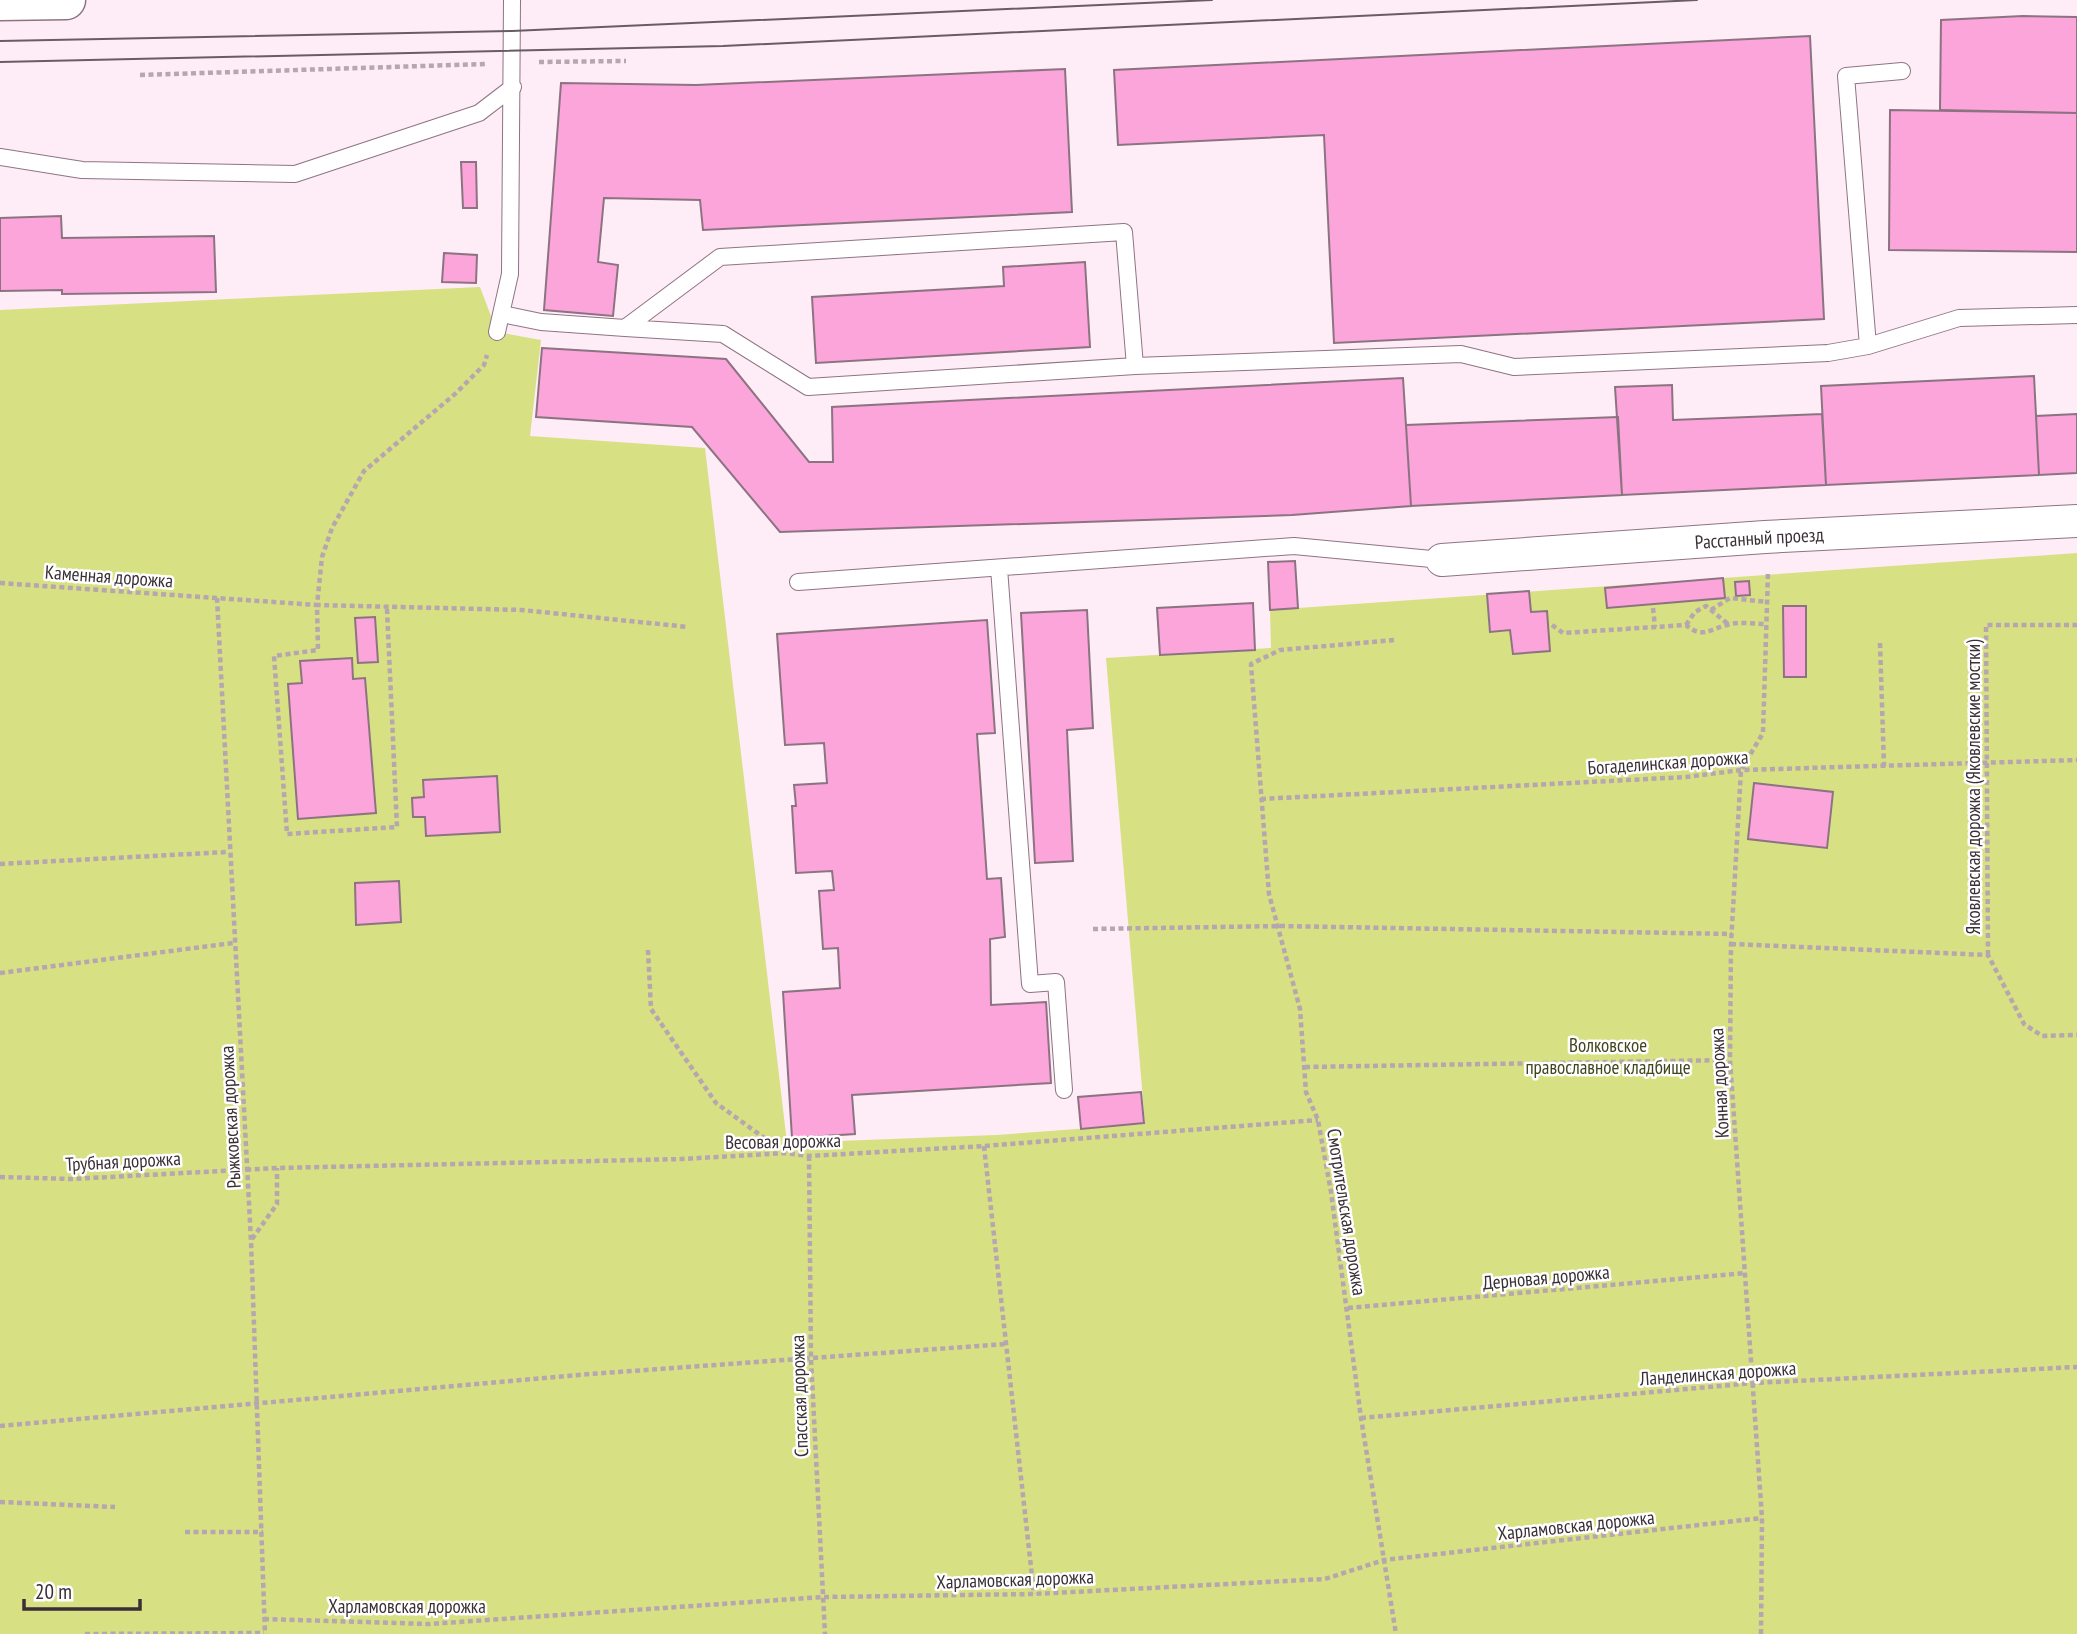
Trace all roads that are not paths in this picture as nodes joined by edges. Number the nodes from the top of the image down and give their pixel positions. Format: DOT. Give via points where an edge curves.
graph roads {
  1 [pos="66,0"];
  2 [pos="512,0"];
  3 [pos="0,1"];
  4 [pos="1902,71"];
  5 [pos="513,87"];
  6 [pos="0,157"];
  7 [pos="502,314"];
  8 [pos="2077,315"];
  9 [pos="625,328"];
  10 [pos="496,332"];
  11 [pos="1868,346"];
  12 [pos="1135,366"];
  13 [pos="2077,521"];
  14 [pos="1442,560"];
  15 [pos="999,568"];
  16 [pos="798,583"];
  17 [pos="1064,1090"];
  1 -- 3 [label="main road"];
  2 -- 5 [label="lane"];
  4 -- 11 [label="lane" via="1846,76"];
  5 -- 6 [label="lane" via="479,113 295,174 82,170"];
  5 -- 7 [label="lane" via="510,274"];
  7 -- 9 [label="lane" via="541,322"];
  7 -- 10 [label="lane"];
  8 -- 11 [label="lane" via="1959,318"];
  9 -- 12 [label="lane" via="723,334 808,387"];
  9 -- 12 [label="lane" via="720,257 1124,232"];
  11 -- 12 [label="lane" via="1828,353 1514,368 1461,354"];
  13 -- 14 [label="street, Расстанный проезд"];
  14 -- 15 [label="lane" via="1294,546"];
  15 -- 16 [label="lane"];
  15 -- 17 [label="lane" via="1030,984 1056,982"];
}
